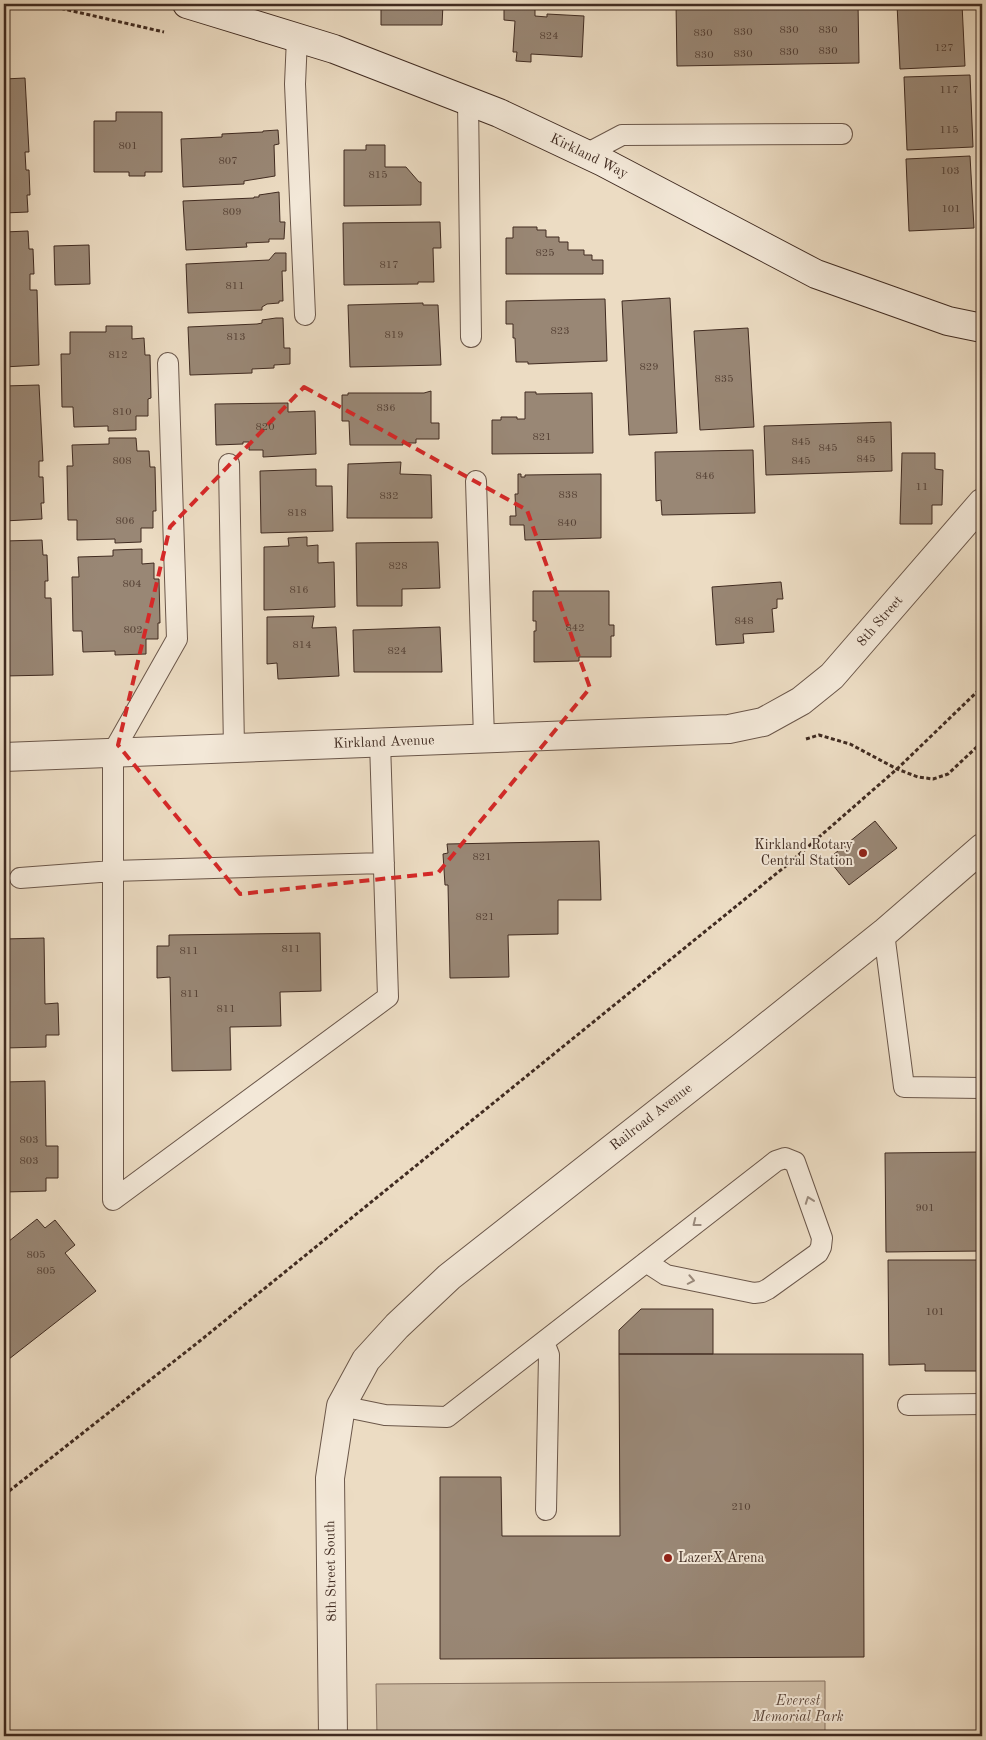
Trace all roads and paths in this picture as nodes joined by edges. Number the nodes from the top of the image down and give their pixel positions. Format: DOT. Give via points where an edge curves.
graph roads {
  1 [pos="42,4"];
  2 [pos="187,4"];
  3 [pos="164,32"];
  4 [pos="297,38"];
  5 [pos="468,101"];
  6 [pos="842,134"];
  7 [pos="586,154"];
  8 [pos="305,315"];
  9 [pos="982,328"];
  10 [pos="471,337"];
  11 [pos="168,364"];
  12 [pos="229,464"];
  13 [pos="476,481"];
  14 [pos="982,503"];
  15 [pos="982,687"];
  16 [pos="763,722"];
  17 [pos="484,738"];
  18 [pos="800,740"];
  19 [pos="380,742"];
  20 [pos="982,742"];
  21 [pos="234,748"];
  22 [pos="113,752"];
  23 [pos="4,757"];
  24 [pos="897,769"];
  25 [pos="982,848"];
  26 [pos="384,863"];
  27 [pos="113,871"];
  28 [pos="20,878"];
  29 [pos="884,932"];
  30 [pos="982,1088"];
  31 [pos="646,1262"];
  32 [pos="544,1342"];
  33 [pos="982,1404"];
  34 [pos="908,1405"];
  35 [pos="341,1406"];
  36 [pos="4,1495"];
  37 [pos="546,1510"];
  38 [pos="333,1736"];
  1 -- 3 [label="path"];
  2 -- 4 [label="street, Kirkland Way"];
  4 -- 5 [label="street, Kirkland Way"];
  4 -- 8 [label="lane" via="295,84"];
  5 -- 7 [label="street, Kirkland Way"];
  5 -- 10 [label="lane"];
  6 -- 7 [label="lane" via="622,135"];
  7 -- 9 [label="street, Kirkland Way" via="816,274 948,321"];
  11 -- 22 [label="lane" via="176,638"];
  12 -- 21 [label="lane"];
  13 -- 17 [label="lane"];
  14 -- 16 [label="street, 8th Street" via="832,676 801,702"];
  15 -- 24 [label="path"];
  16 -- 17 [label="street, Kirkland Avenue" via="729,729"];
  17 -- 19 [label="street, Kirkland Avenue"];
  18 -- 24 [label="path" via="819,734 850,744"];
  19 -- 21 [label="street, Kirkland Avenue"];
  19 -- 26 [label="lane"];
  20 -- 24 [label="path" via="948,774 918,777"];
  21 -- 22 [label="street, Kirkland Avenue"];
  22 -- 23 [label="street, Kirkland Avenue"];
  22 -- 27 [label="lane"];
  24 -- 36 [label="path" via="787,865 201,1340"];
  25 -- 29 [label="street, Railroad Avenue"];
  26 -- 27 [label="lane"];
  26 -- 27 [label="lane" via="388,997 113,1200"];
  27 -- 28 [label="lane"];
  29 -- 30 [label="lane" via="904,1087"];
  29 -- 35 [label="street, Railroad Avenue" via="449,1277 366,1360"];
  31 -- 31 [label="lane, one-way" via="666,1275 754,1293 768,1289 818,1253 821,1247 822,1238 795,1162 786,1158 776,1161"];
  31 -- 32 [label="lane"];
  32 -- 35 [label="lane" via="446,1417 385,1416"];
  32 -- 37 [label="lane" via="549,1355"];
  33 -- 34 [label="lane"];
  35 -- 38 [label="street, 8th Street South" via="330,1478"];
}
